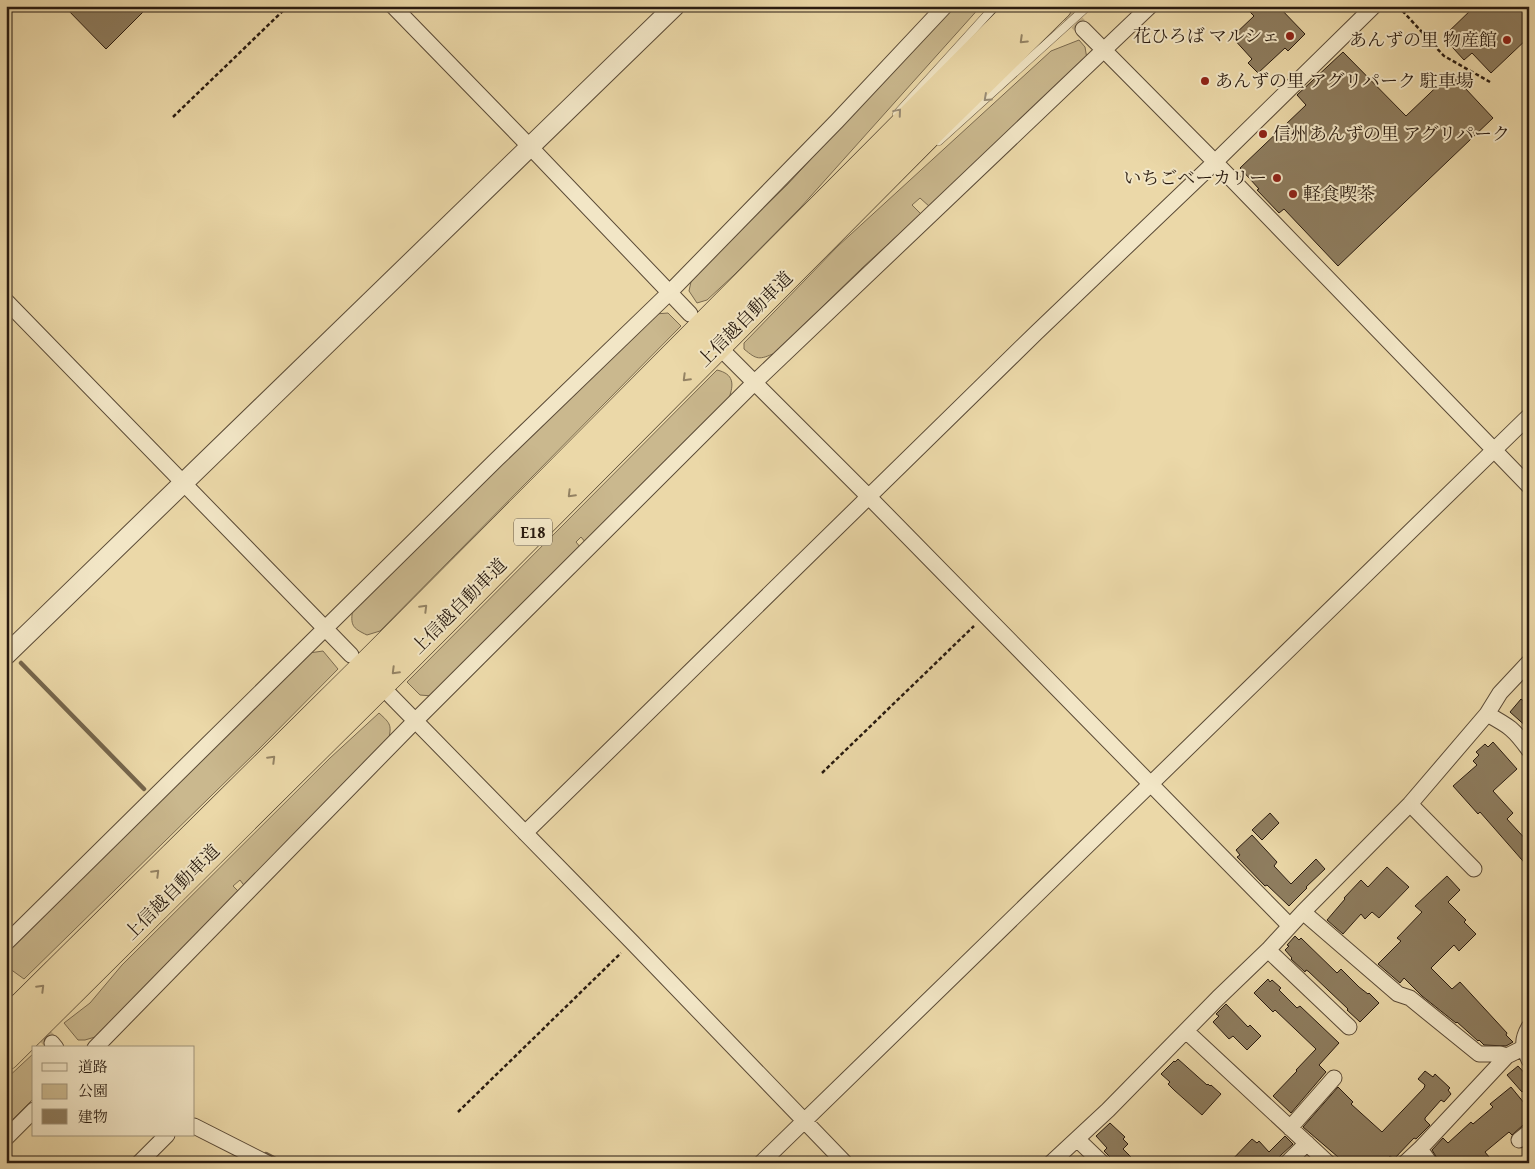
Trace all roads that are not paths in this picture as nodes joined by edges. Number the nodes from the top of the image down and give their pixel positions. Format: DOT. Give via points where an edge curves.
graph roads {
  1 [pos="393,6"];
  2 [pos="675,6"];
  3 [pos="945,6"];
  4 [pos="996,6"];
  5 [pos="1022,6"];
  6 [pos="1058,6"];
  7 [pos="1088,6"];
  8 [pos="1150,6"];
  9 [pos="1374,6"];
  10 [pos="1083,29"];
  11 [pos="1105,50"];
  12 [pos="894,116"];
  13 [pos="936,144"];
  14 [pos="530,146"];
  15 [pos="856,161"];
  16 [pos="1215,162"];
  17 [pos="892,182"];
  18 [pos="796,251"];
  19 [pos="669,292"];
  20 [pos="6,301"];
  21 [pos="690,314"];
  22 [pos="727,355"];
  23 [pos="755,382"];
  24 [pos="1529,416"];
  25 [pos="1494,450"];
  26 [pos="184,484"];
  27 [pos="1529,486"];
  28 [pos="869,497"];
  29 [pos="326,628"];
  30 [pos="6,655"];
  31 [pos="351,655"];
  32 [pos="1529,662"];
  33 [pos="390,695"];
  34 [pos="1487,714"];
  35 [pos="416,720"];
  36 [pos="1529,750"];
  37 [pos="1151,785"];
  38 [pos="1410,804"];
  39 [pos="525,833"];
  40 [pos="1474,869"];
  41 [pos="1303,912"];
  42 [pos="1290,926"];
  43 [pos="6,943"];
  44 [pos="1268,950"];
  45 [pos="6,1022"];
  46 [pos="1349,1027"];
  47 [pos="1529,1027"];
  48 [pos="1186,1031"];
  49 [pos="97,1046"];
  50 [pos="1526,1054"];
  51 [pos="6,1056"];
  52 [pos="1507,1056"];
  53 [pos="1334,1078"];
  54 [pos="32,1112"];
  55 [pos="804,1120"];
  56 [pos="195,1127"];
  57 [pos="1290,1128"];
  58 [pos="166,1136"];
  59 [pos="6,1138"];
  60 [pos="1077,1139"];
  61 [pos="1307,1143"];
  62 [pos="1420,1149"];
  63 [pos="139,1163"];
  64 [pos="267,1163"];
  65 [pos="761,1163"];
  66 [pos="845,1163"];
  67 [pos="1051,1163"];
  68 [pos="1102,1163"];
  69 [pos="1287,1163"];
  70 [pos="1328,1163"];
  71 [pos="1405,1163"];
  72 [pos="1430,1163"];
  1 -- 14 [label="street"];
  2 -- 14 [label="street"];
  3 -- 19 [label="street"];
  12 -- 4 [label="lane, one-way"];
  5 -- 18 [label="highway, 上信越自動車道 / E18"];
  6 -- 18 [label="highway, 上信越自動車道 / E18, one-way" via="945,117"];
  7 -- 13 [label="lane, one-way"];
  8 -- 11 [label="street"];
  9 -- 16 [label="street"];
  10 -- 11 [label="street"];
  11 -- 16 [label="street"];
  11 -- 23 [label="street"];
  14 -- 19 [label="street"];
  14 -- 26 [label="street"];
  15 -- 18 [label="lane"];
  16 -- 25 [label="street"];
  16 -- 28 [label="street"];
  17 -- 18 [label="lane"];
  45 -- 18 [label="highway, 上信越自動車道 / E18, one-way" via="373,659"];
  18 -- 51 [label="highway, 上信越自動車道 / E18, one-way" via="379,686"];
  19 -- 21 [label="street"];
  19 -- 29 [label="street"];
  20 -- 26 [label="street"];
  22 -- 23 [label="street"];
  23 -- 28 [label="street"];
  23 -- 35 [label="street"];
  24 -- 25 [label="street"];
  25 -- 27 [label="street"];
  25 -- 37 [label="street"];
  26 -- 29 [label="street"];
  26 -- 30 [label="street"];
  28 -- 37 [label="street"];
  28 -- 39 [label="street"];
  29 -- 31 [label="street"];
  29 -- 43 [label="street"];
  32 -- 34 [label="street" via="1500,693"];
  33 -- 35 [label="street"];
  34 -- 36 [label="street" via="1506,724"];
  34 -- 38 [label="street"];
  35 -- 39 [label="street"];
  35 -- 49 [label="street"];
  37 -- 42 [label="street"];
  37 -- 55 [label="street"];
  38 -- 40 [label="street"];
  38 -- 41 [label="street"];
  39 -- 55 [label="street"];
  41 -- 42 [label="street"];
  41 -- 52 [label="street" via="1398,994 1410,998 1479,1054"];
  42 -- 44 [label="street"];
  44 -- 46 [label="street"];
  44 -- 48 [label="street"];
  47 -- 50 [label="street" via="1524,1036"];
  48 -- 57 [label="street"];
  48 -- 60 [label="street"];
  50 -- 52 [label="street"];
  52 -- 62 [label="street"];
  53 -- 57 [label="street"];
  54 -- 59 [label="street"];
  55 -- 65 [label="street"];
  55 -- 66 [label="street"];
  56 -- 64 [label="street"];
  57 -- 61 [label="street"];
  58 -- 63 [label="street"];
  60 -- 67 [label="street"];
  60 -- 68 [label="street"];
  61 -- 69 [label="street"];
  61 -- 70 [label="street"];
  62 -- 71 [label="street"];
  62 -- 72 [label="street"];
}
